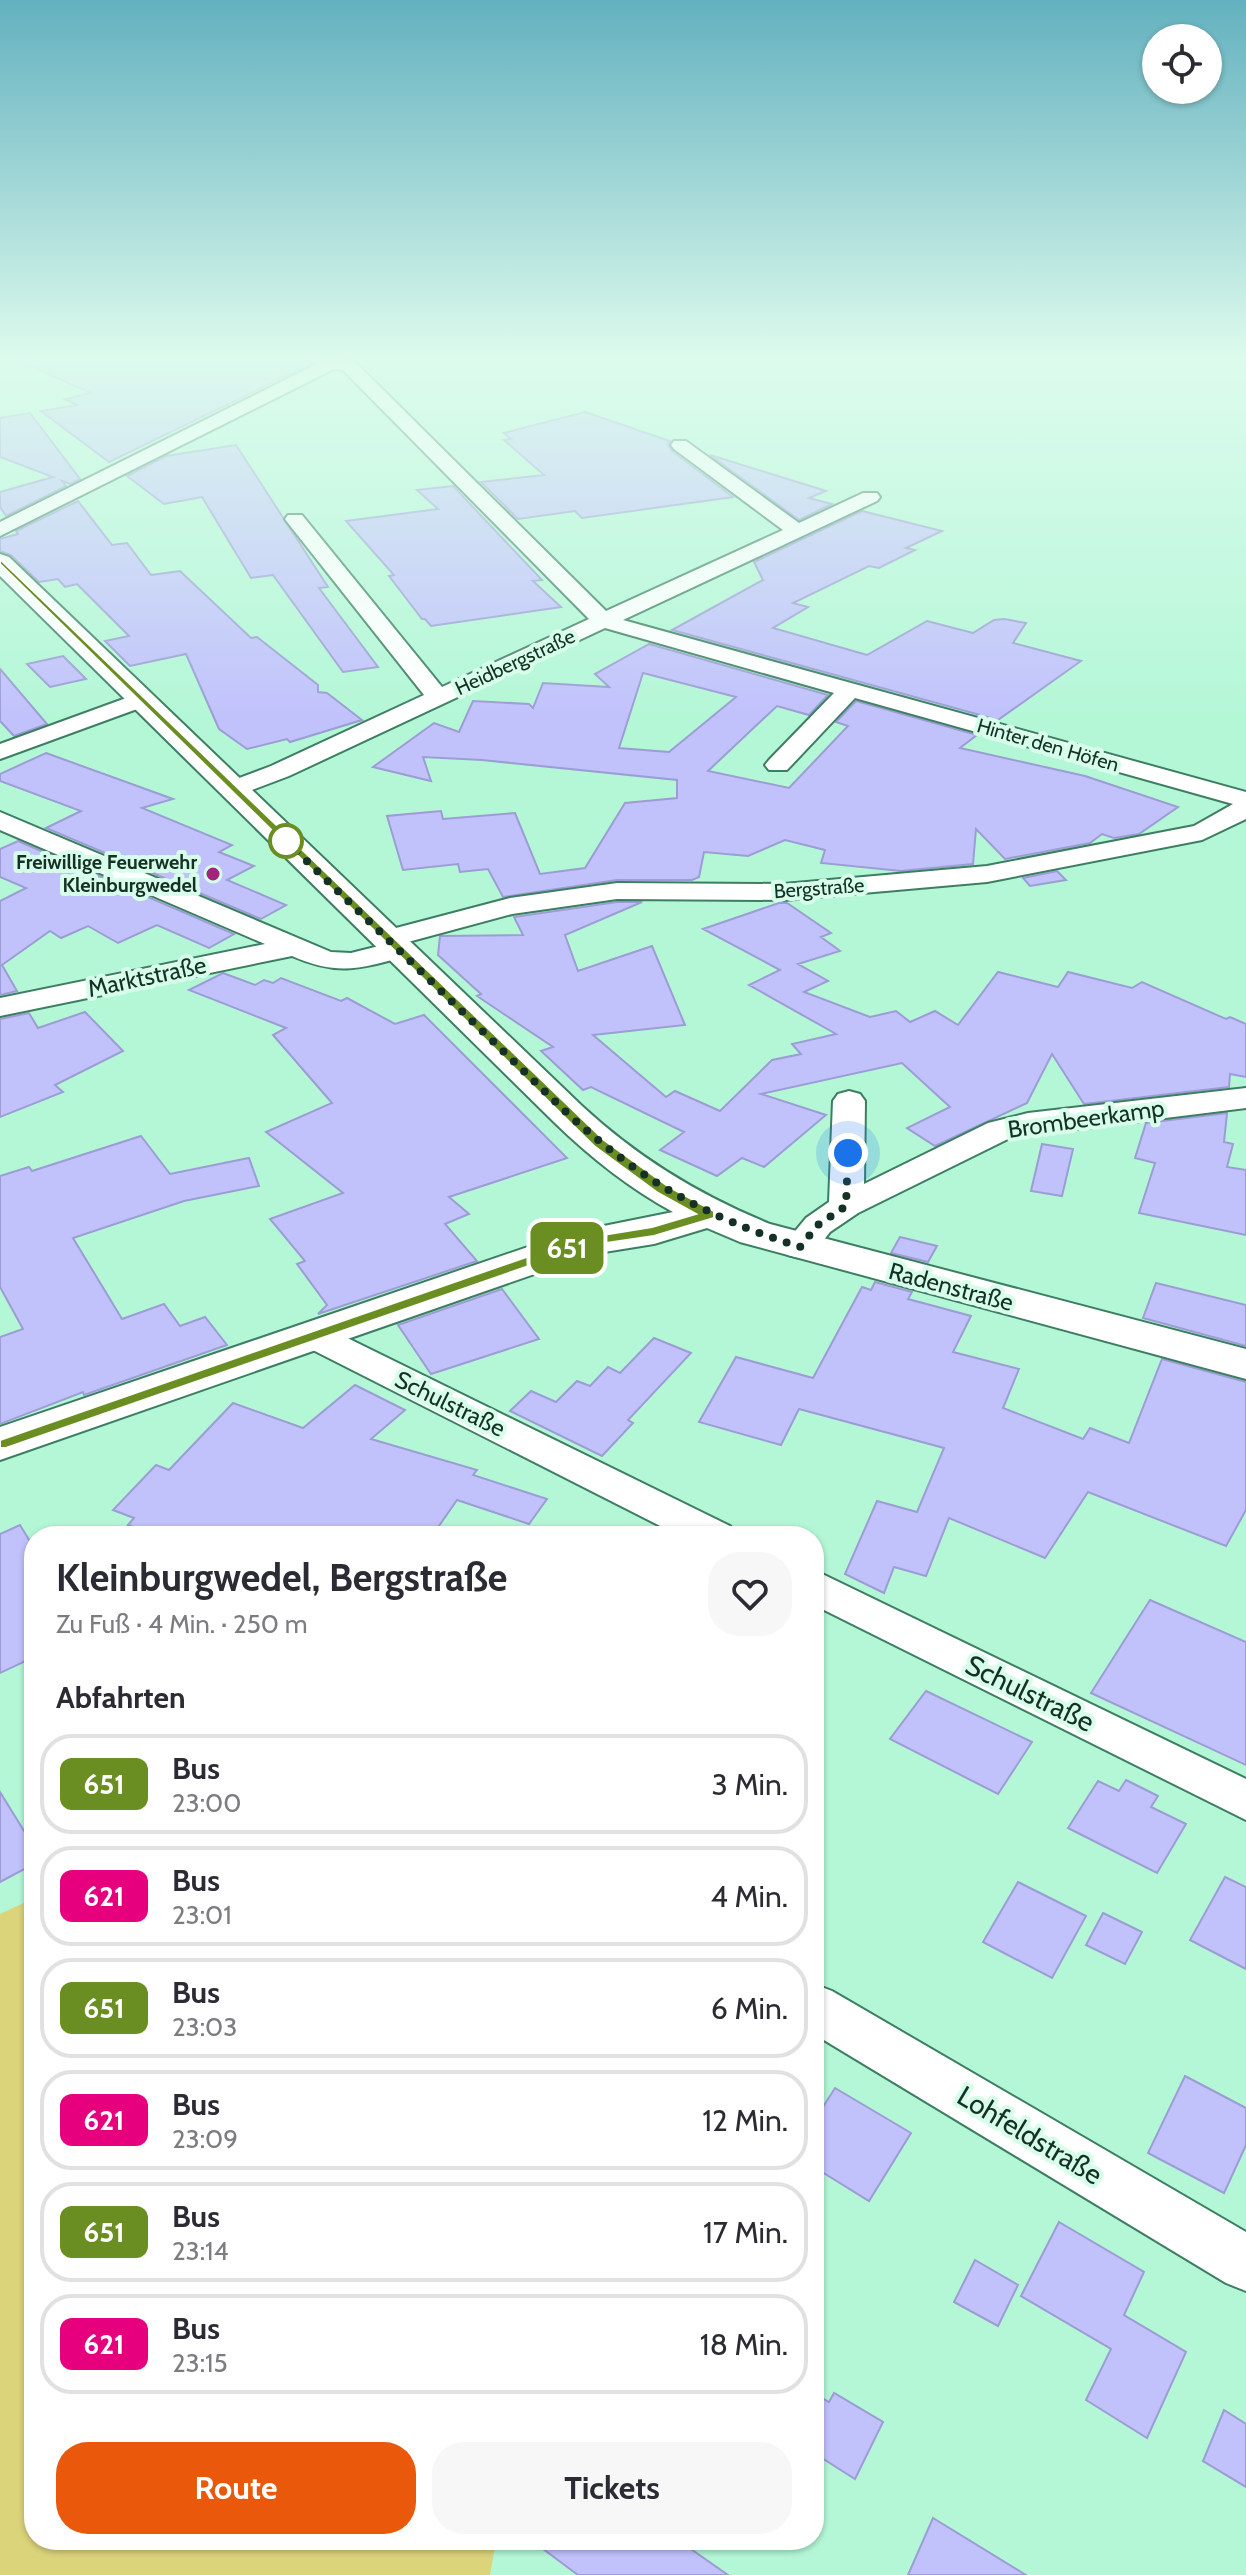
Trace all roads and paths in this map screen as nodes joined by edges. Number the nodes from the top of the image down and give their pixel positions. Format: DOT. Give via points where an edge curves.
graph roads {
  1 [pos="109,475"];
  2 [pos="458,475"];
  3 [pos="721,475"];
  4 [pos="870,497"];
  5 [pos="295,519"];
  6 [pos="0,530"];
  7 [pos="797,531"];
  8 [pos="0,562"];
  9 [pos="603,621"];
  10 [pos="850,690"];
  11 [pos="438,698"];
  12 [pos="140,700"];
  13 [pos="0,752"];
  14 [pos="778,765"];
  15 [pos="232,789"];
  16 [pos="1246,800"];
  17 [pos="1246,808"];
  18 [pos="0,820"];
  19 [pos="393,944"];
  20 [pos="293,947"];
  21 [pos="0,1007"];
  22 [pos="1246,1098"];
  23 [pos="849,1101"];
  24 [pos="664,1190"];
  25 [pos="846,1206"];
  26 [pos="709,1214"];
  27 [pos="584,1242"];
  28 [pos="800,1247"];
  29 [pos="314,1336"];
  30 [pos="1246,1364"];
  31 [pos="0,1444"];
  32 [pos="695,1526"];
  33 [pos="824,1591"];
  34 [pos="1246,1801"];
  35 [pos="824,2013"];
  36 [pos="1246,2263"];
  1 -- 6 [label="street"];
  2 -- 9 [label="street"];
  3 -- 7 [label="street"];
  4 -- 7 [label="street, Heidbergstraße"];
  5 -- 11 [label="street"];
  7 -- 9 [label="street, Heidbergstraße"];
  8 -- 12 [label="street, Radenstraße"];
  9 -- 10 [label="street, Hinter den Höfen"];
  9 -- 11 [label="street, Heidbergstraße"];
  10 -- 14 [label="street"];
  10 -- 16 [label="street, Hinter den Höfen"];
  11 -- 15 [label="street, Heidbergstraße"];
  12 -- 13 [label="street"];
  12 -- 15 [label="street, Radenstraße"];
  15 -- 19 [label="street, Radenstraße"];
  17 -- 19 [label="street, Bergstraße" via="1202,832 987,874 784,892 617,891 510,906"];
  18 -- 20 [label="street, Bergstraße"];
  19 -- 20 [label="street, Bergstraße" via="351,962 326,960"];
  19 -- 24 [label="street, Radenstraße" via="599,1143"];
  20 -- 21 [label="street, Marktstraße"];
  22 -- 25 [label="street, Brombeerkamp" via="1000,1130"];
  23 -- 25 [label="street"];
  24 -- 26 [label="street, Radenstraße"];
  24 -- 27 [label="street"];
  25 -- 28 [label="street, Brombeerkamp" via="818,1225"];
  26 -- 27 [label="street" via="654,1231"];
  26 -- 28 [label="street, Radenstraße"];
  27 -- 29 [label="street"];
  28 -- 30 [label="street, Radenstraße"];
  29 -- 31 [label="street"];
  29 -- 32 [label="street, Schulstraße"];
  33 -- 34 [label="street, Schulstraße"];
  35 -- 36 [label="street, Lohfeldstraße"];
}
